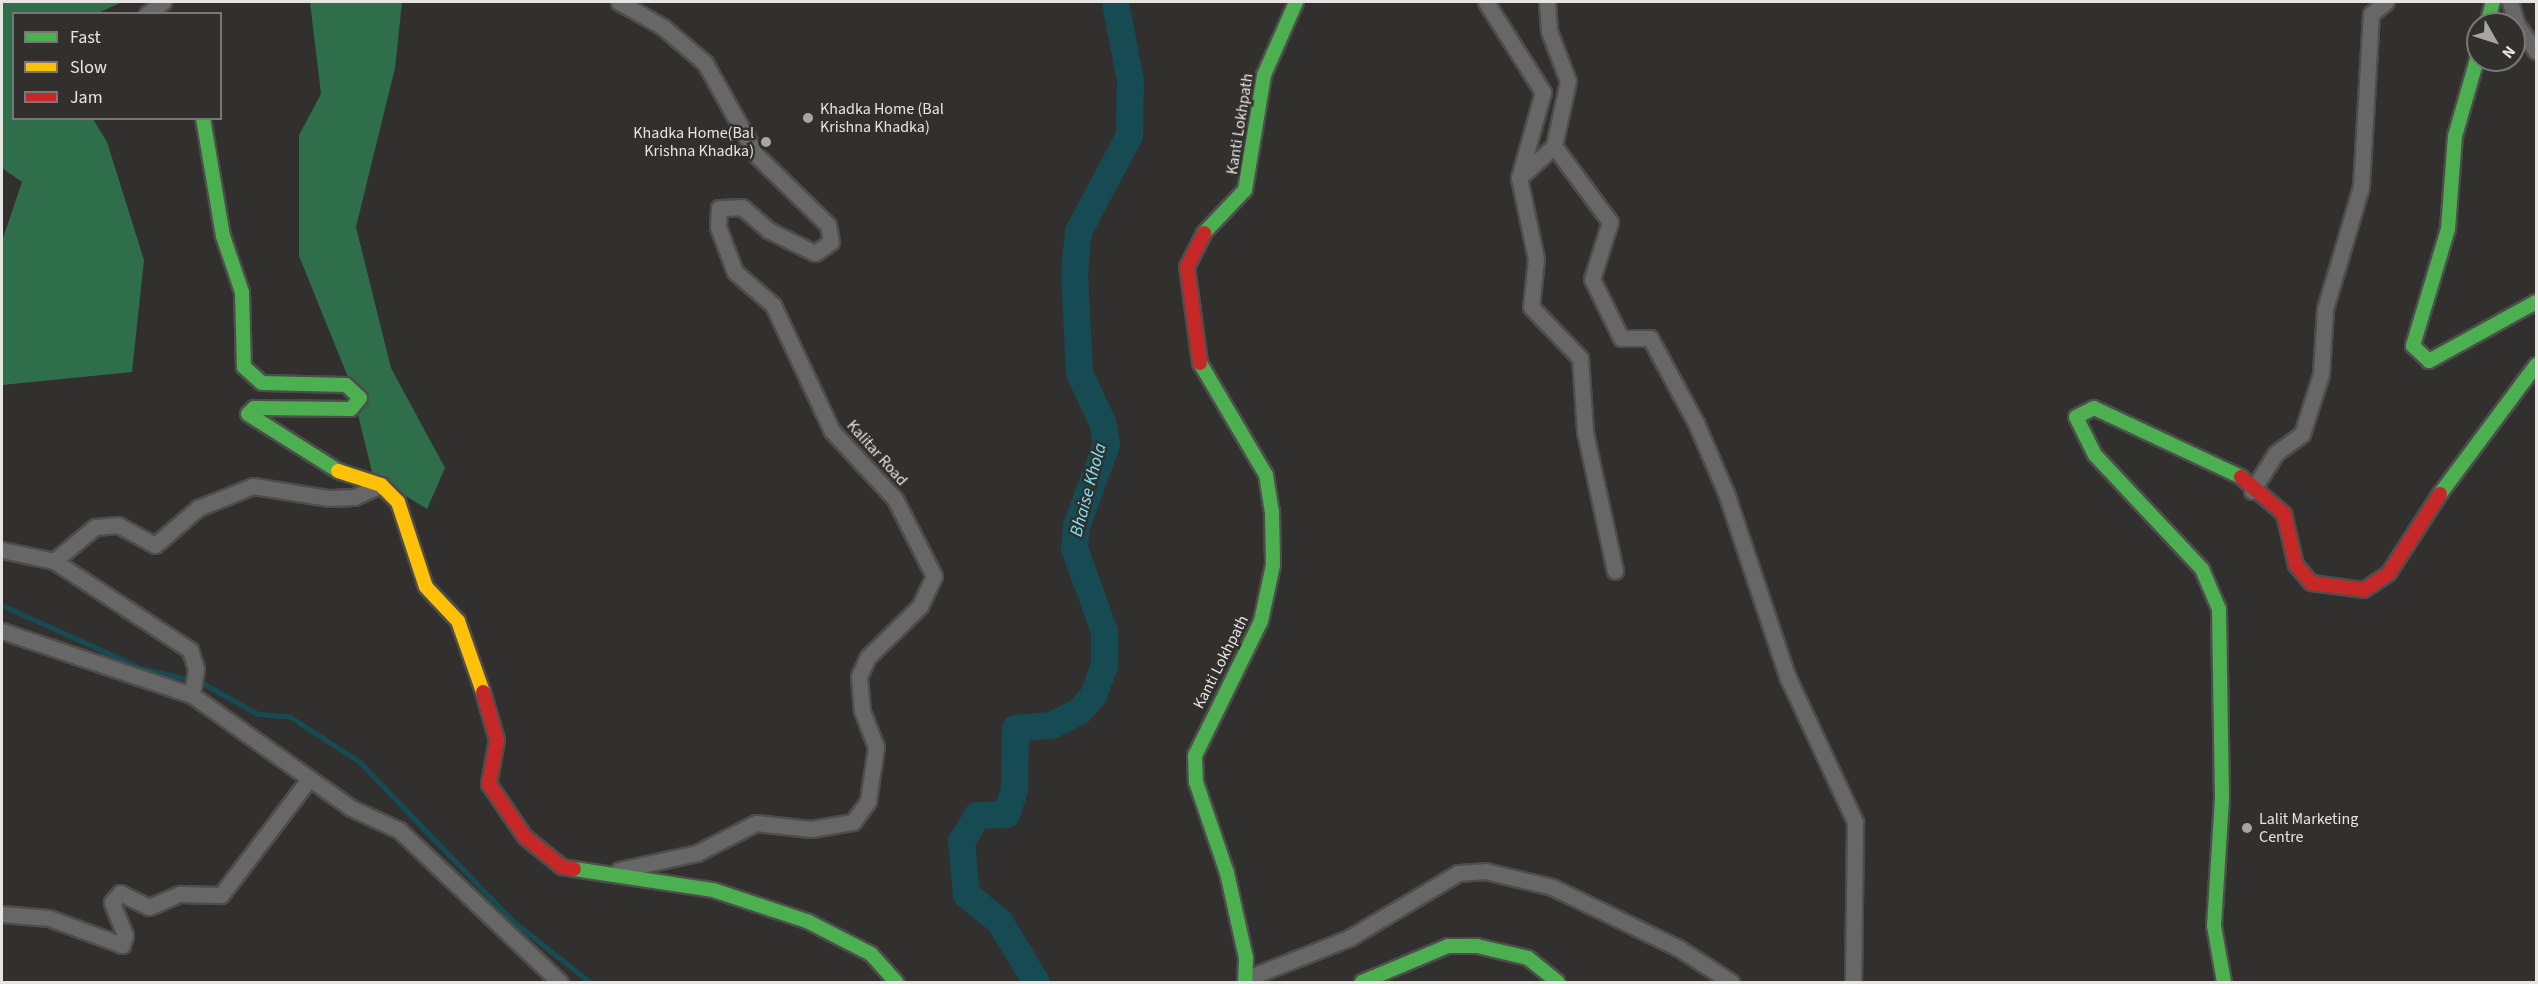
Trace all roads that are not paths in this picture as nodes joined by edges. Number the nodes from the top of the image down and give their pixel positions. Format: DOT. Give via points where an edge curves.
graph roads {
  1 [pos="163,2"];
  2 [pos="619,2"];
  3 [pos="1296,2"];
  4 [pos="1486,2"];
  5 [pos="1547,2"];
  6 [pos="2386,2"];
  7 [pos="2510,2"];
  8 [pos="150,12"];
  9 [pos="2536,51"];
  10 [pos="2473,72"];
  11 [pos="203,120"];
  12 [pos="1554,146"];
  13 [pos="1519,178"];
  14 [pos="2536,302"];
  15 [pos="2536,365"];
  16 [pos="381,485"];
  17 [pos="2252,491"];
  18 [pos="2,550"];
  19 [pos="54,561"];
  20 [pos="1615,571"];
  21 [pos="2,631"];
  22 [pos="192,695"];
  23 [pos="309,779"];
  24 [pos="589,875"];
  25 [pos="2,914"];
  26 [pos="1245,981"];
  27 [pos="560,982"];
  28 [pos="896,982"];
  29 [pos="1362,982"];
  30 [pos="1558,982"];
  31 [pos="1731,982"];
  32 [pos="1853,982"];
  33 [pos="2224,982"];
  1 -- 8 [label="street"];
  2 -- 24 [label="street, Kalitar Road" via="663,27 705,63 757,156 828,225 831,242 815,253 768,230 742,207 719,208 722,243 735,272 773,306 832,431 895,499 934,576 920,606 868,657 860,676 862,711 876,747 868,801 853,822 811,829 756,823 697,853"];
  3 -- 26 [label="street, Kanti Lokhpath" via="1264,75 1245,190 1197,240 1187,267 1195,349 1207,383 1249,442 1266,475 1272,511 1273,565 1261,621 1195,756 1196,782 1227,873"];
  4 -- 13 [label="street" via="1543,92"];
  5 -- 12 [label="street" via="1548,31 1568,81"];
  6 -- 17 [label="street" via="2371,14 2361,187 2325,309 2321,374 2302,434 2276,453"];
  7 -- 9 [label="street" via="2517,25"];
  10 -- 14 [label="street" via="2455,136 2448,229 2413,346 2429,361"];
  11 -- 16 [label="street" via="223,236 242,292 244,367 262,383 346,386 360,398 351,409 254,408 248,414 344,474"];
  12 -- 13 [label="street"];
  12 -- 32 [label="street" via="1610,222 1592,279 1621,338 1650,338 1696,423 1726,493 1788,678 1855,822"];
  13 -- 20 [label="street" via="1536,259 1531,308 1580,358 1585,432"];
  15 -- 17 [label="street" via="2431,506 2389,573 2364,590 2311,583 2296,565 2284,514"];
  16 -- 19 [label="street" via="354,497 329,498 253,486 198,508 155,545 118,525 95,527"];
  16 -- 24 [label="street" via="398,502 426,587 458,621 497,740 489,784 541,855"];
  17 -- 33 [label="street" via="2231,468 2094,408 2076,417 2095,455 2202,569 2219,609 2222,799 2214,926"];
  18 -- 19 [label="street"];
  19 -- 22 [label="street" via="190,650 196,669"];
  21 -- 22 [label="street"];
  22 -- 23 [label="street"];
  23 -- 25 [label="street" via="221,895 180,894 149,907 120,893 112,902 125,935 123,945 49,918"];
  23 -- 27 [label="street" via="351,808 399,830"];
  24 -- 28 [label="street" via="713,890 807,921 871,954"];
  26 -- 31 [label="street" via="1349,938 1458,873 1485,871 1552,887 1680,949"];
  29 -- 30 [label="street" via="1448,946 1477,946 1528,958"];
}
